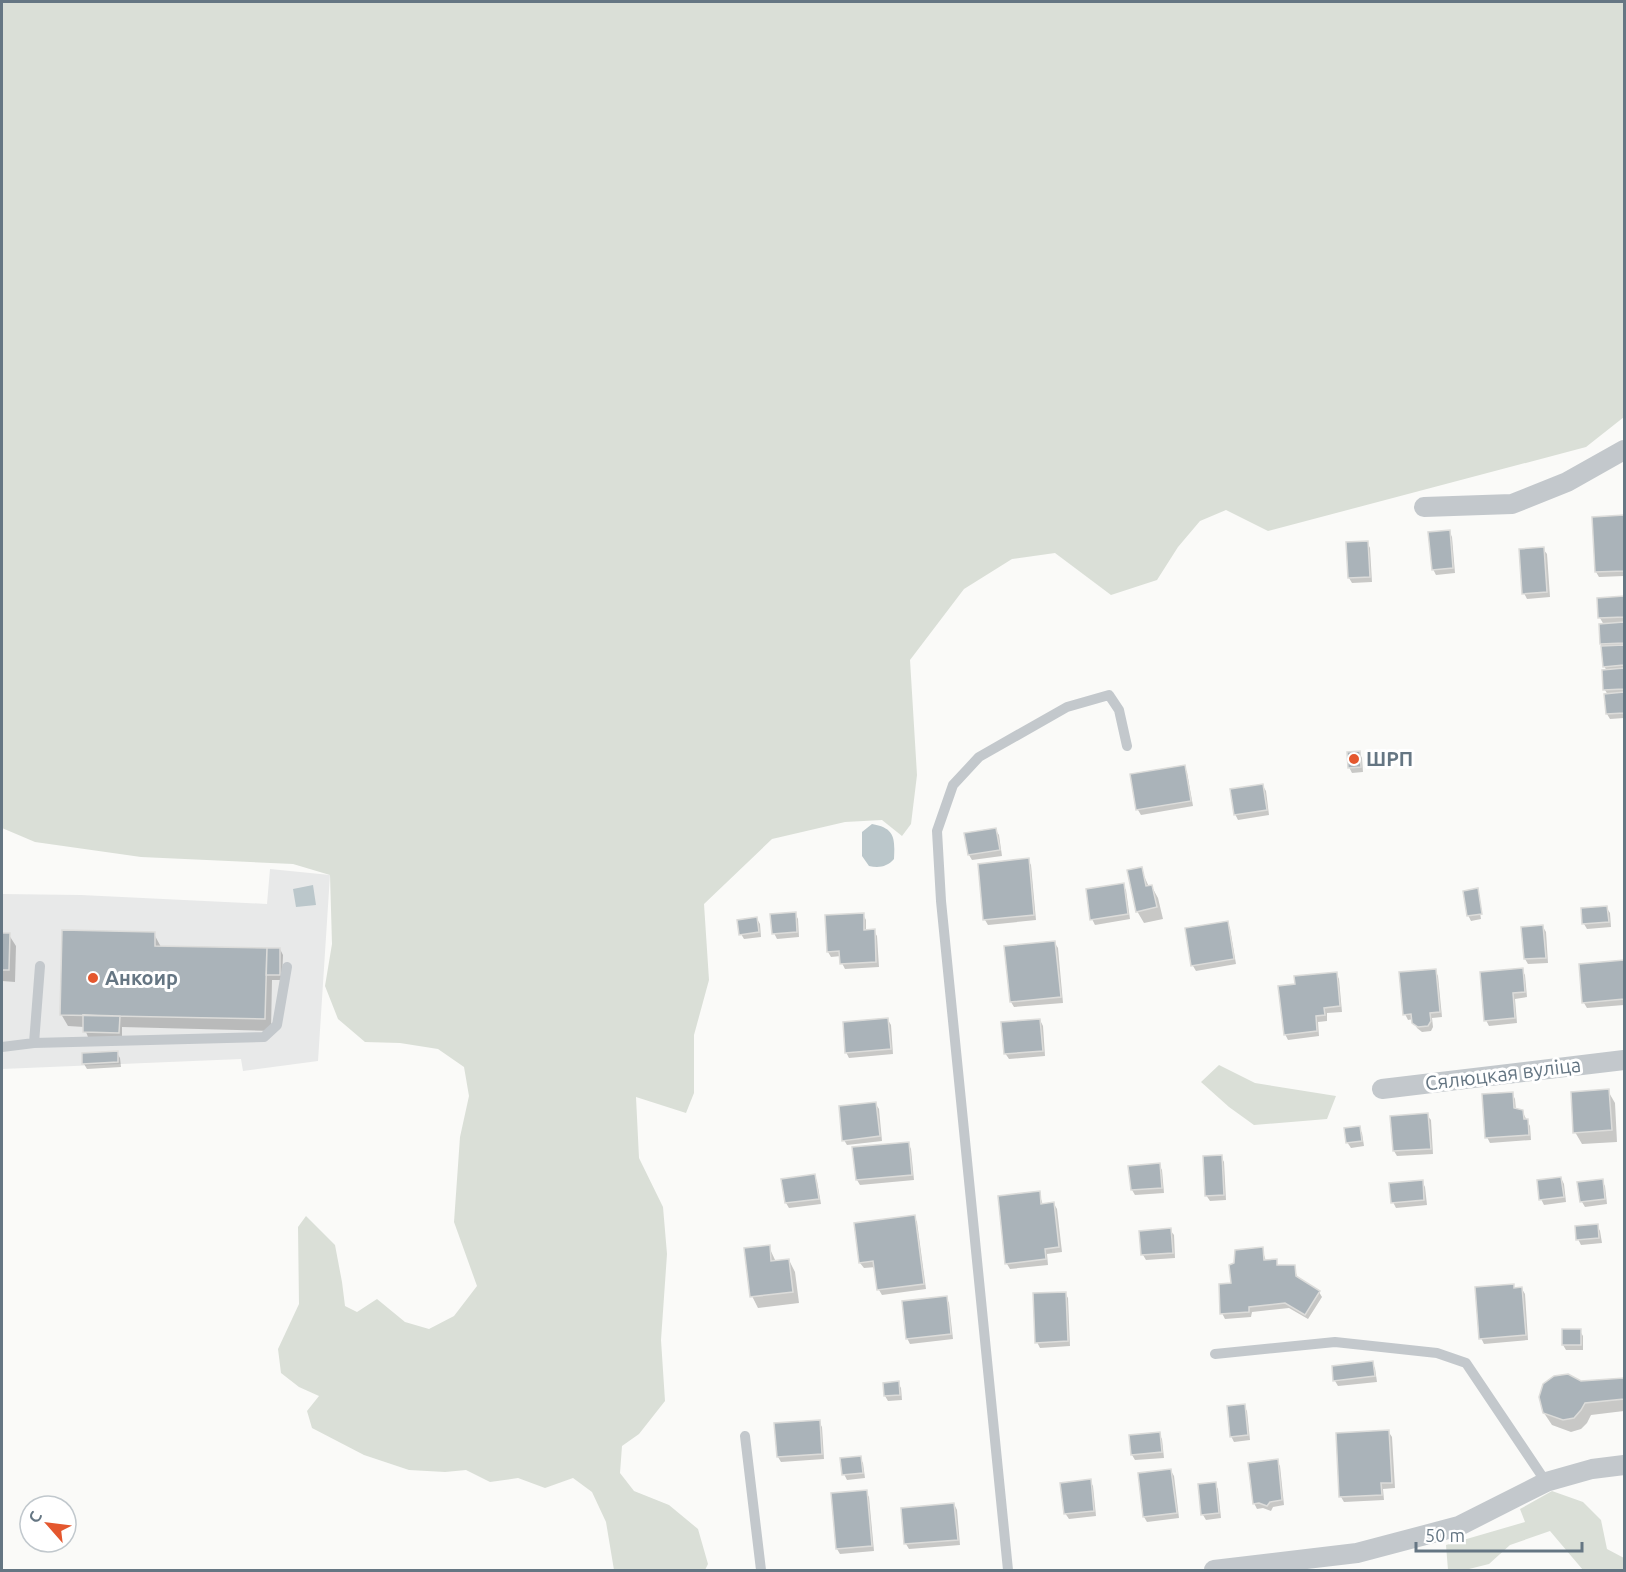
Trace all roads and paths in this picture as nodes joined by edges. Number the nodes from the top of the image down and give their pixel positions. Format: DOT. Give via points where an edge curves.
graph roads {
  1 [pos="1624,450"];
  2 [pos="1424,507"];
  3 [pos="1127,746"];
  4 [pos="40,966"];
  5 [pos="286,967"];
  6 [pos="34,1043"];
  7 [pos="2,1047"];
  8 [pos="1624,1060"];
  9 [pos="1382,1089"];
  10 [pos="1215,1354"];
  11 [pos="745,1436"];
  12 [pos="1624,1465"];
  13 [pos="1546,1482"];
  14 [pos="761,1570"];
  15 [pos="1008,1570"];
  16 [pos="1214,1570"];
  1 -- 2 [label="street" via="1566,482 1512,504"];
  3 -- 15 [label="lane" via="1119,710 1109,695 1067,707 979,757 953,785 937,831"];
  4 -- 6 [label="lane"];
  5 -- 6 [label="lane" via="277,1025 264,1037"];
  6 -- 7 [label="lane"];
  8 -- 9 [label="street, Сялюцкая вуліца"];
  10 -- 13 [label="lane" via="1335,1342 1437,1353 1466,1363"];
  11 -- 14 [label="lane"];
  12 -- 13 [label="street"];
  13 -- 16 [label="street" via="1459,1526 1358,1553"];
}
